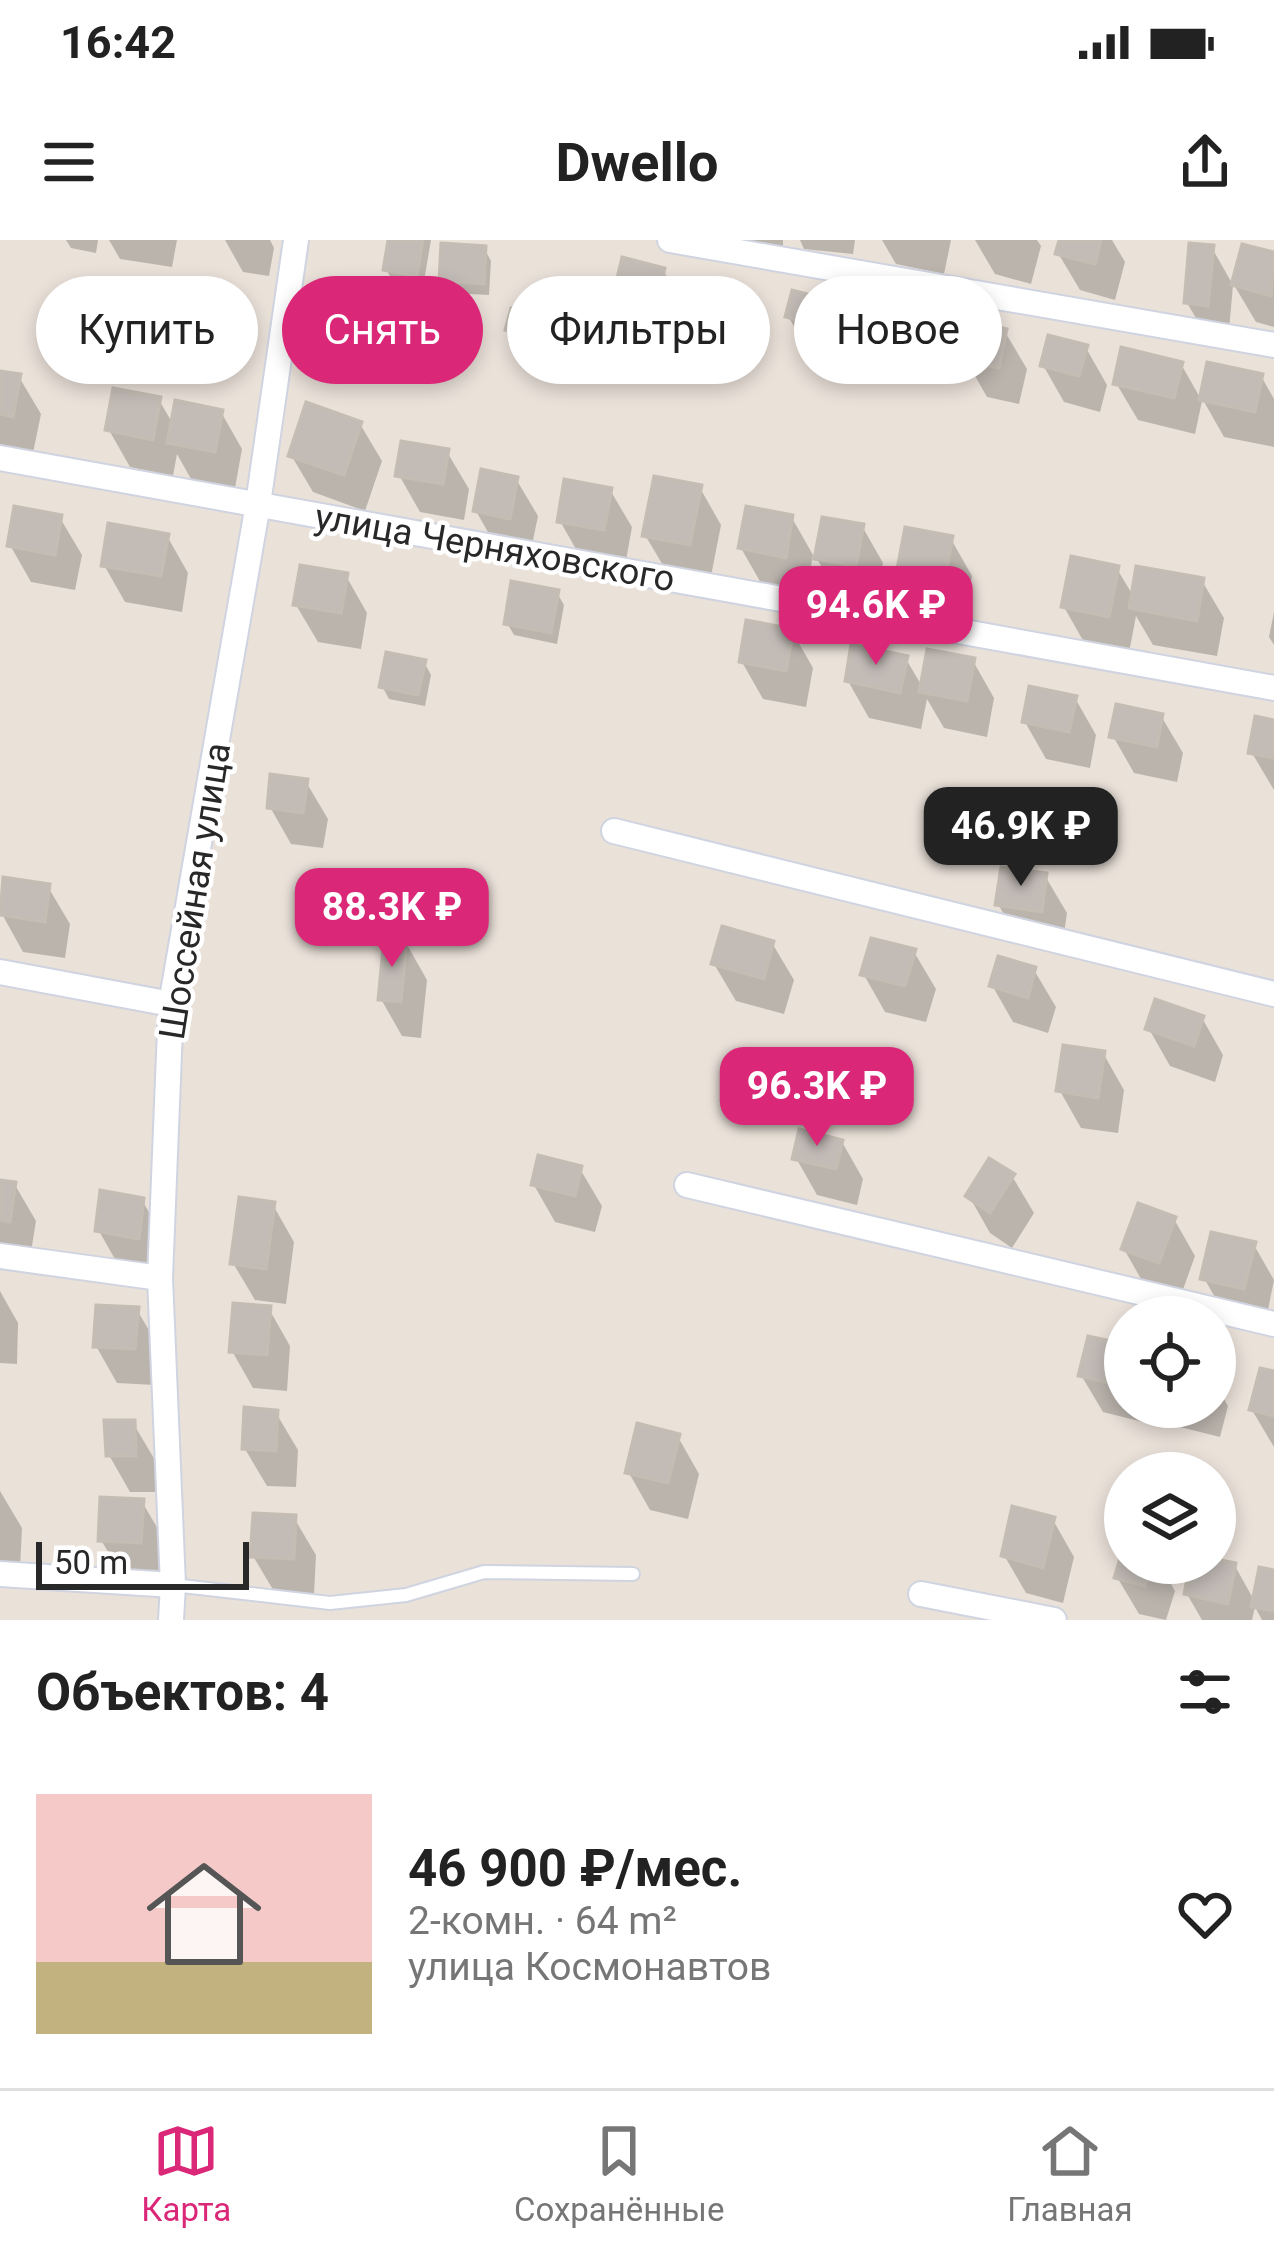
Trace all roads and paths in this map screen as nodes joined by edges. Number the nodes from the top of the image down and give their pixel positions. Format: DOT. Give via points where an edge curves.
graph roads {
  1 [pos="296,240"];
  2 [pos="670,240"];
  3 [pos="1274,345"];
  4 [pos="0,458"];
  5 [pos="258,504"];
  6 [pos="1274,688"];
  7 [pos="614,831"];
  8 [pos="0,973"];
  9 [pos="1274,994"];
  10 [pos="171,1004"];
  11 [pos="687,1185"];
  12 [pos="0,1256"];
  13 [pos="160,1278"];
  14 [pos="1274,1324"];
  15 [pos="0,1574"];
  16 [pos="633,1574"];
  17 [pos="173,1585"];
  18 [pos="920,1594"];
  19 [pos="171,1620"];
  20 [pos="1054,1620"];
  1 -- 5 [label="street, Шоссейная улица"];
  2 -- 3 [label="street"];
  4 -- 5 [label="street, улица Черняховского"];
  5 -- 6 [label="street, улица Черняховского"];
  5 -- 10 [label="street, Шоссейная улица"];
  7 -- 9 [label="street"];
  8 -- 10 [label="street"];
  10 -- 13 [label="street, Шоссейная улица"];
  11 -- 14 [label="street"];
  12 -- 13 [label="street"];
  13 -- 17 [label="street, Шоссейная улица"];
  15 -- 17 [label="street"];
  16 -- 17 [label="lane" via="484,1573 406,1595 329,1604"];
  17 -- 19 [label="street, Шоссейная улица"];
  18 -- 20 [label="street"];
}
